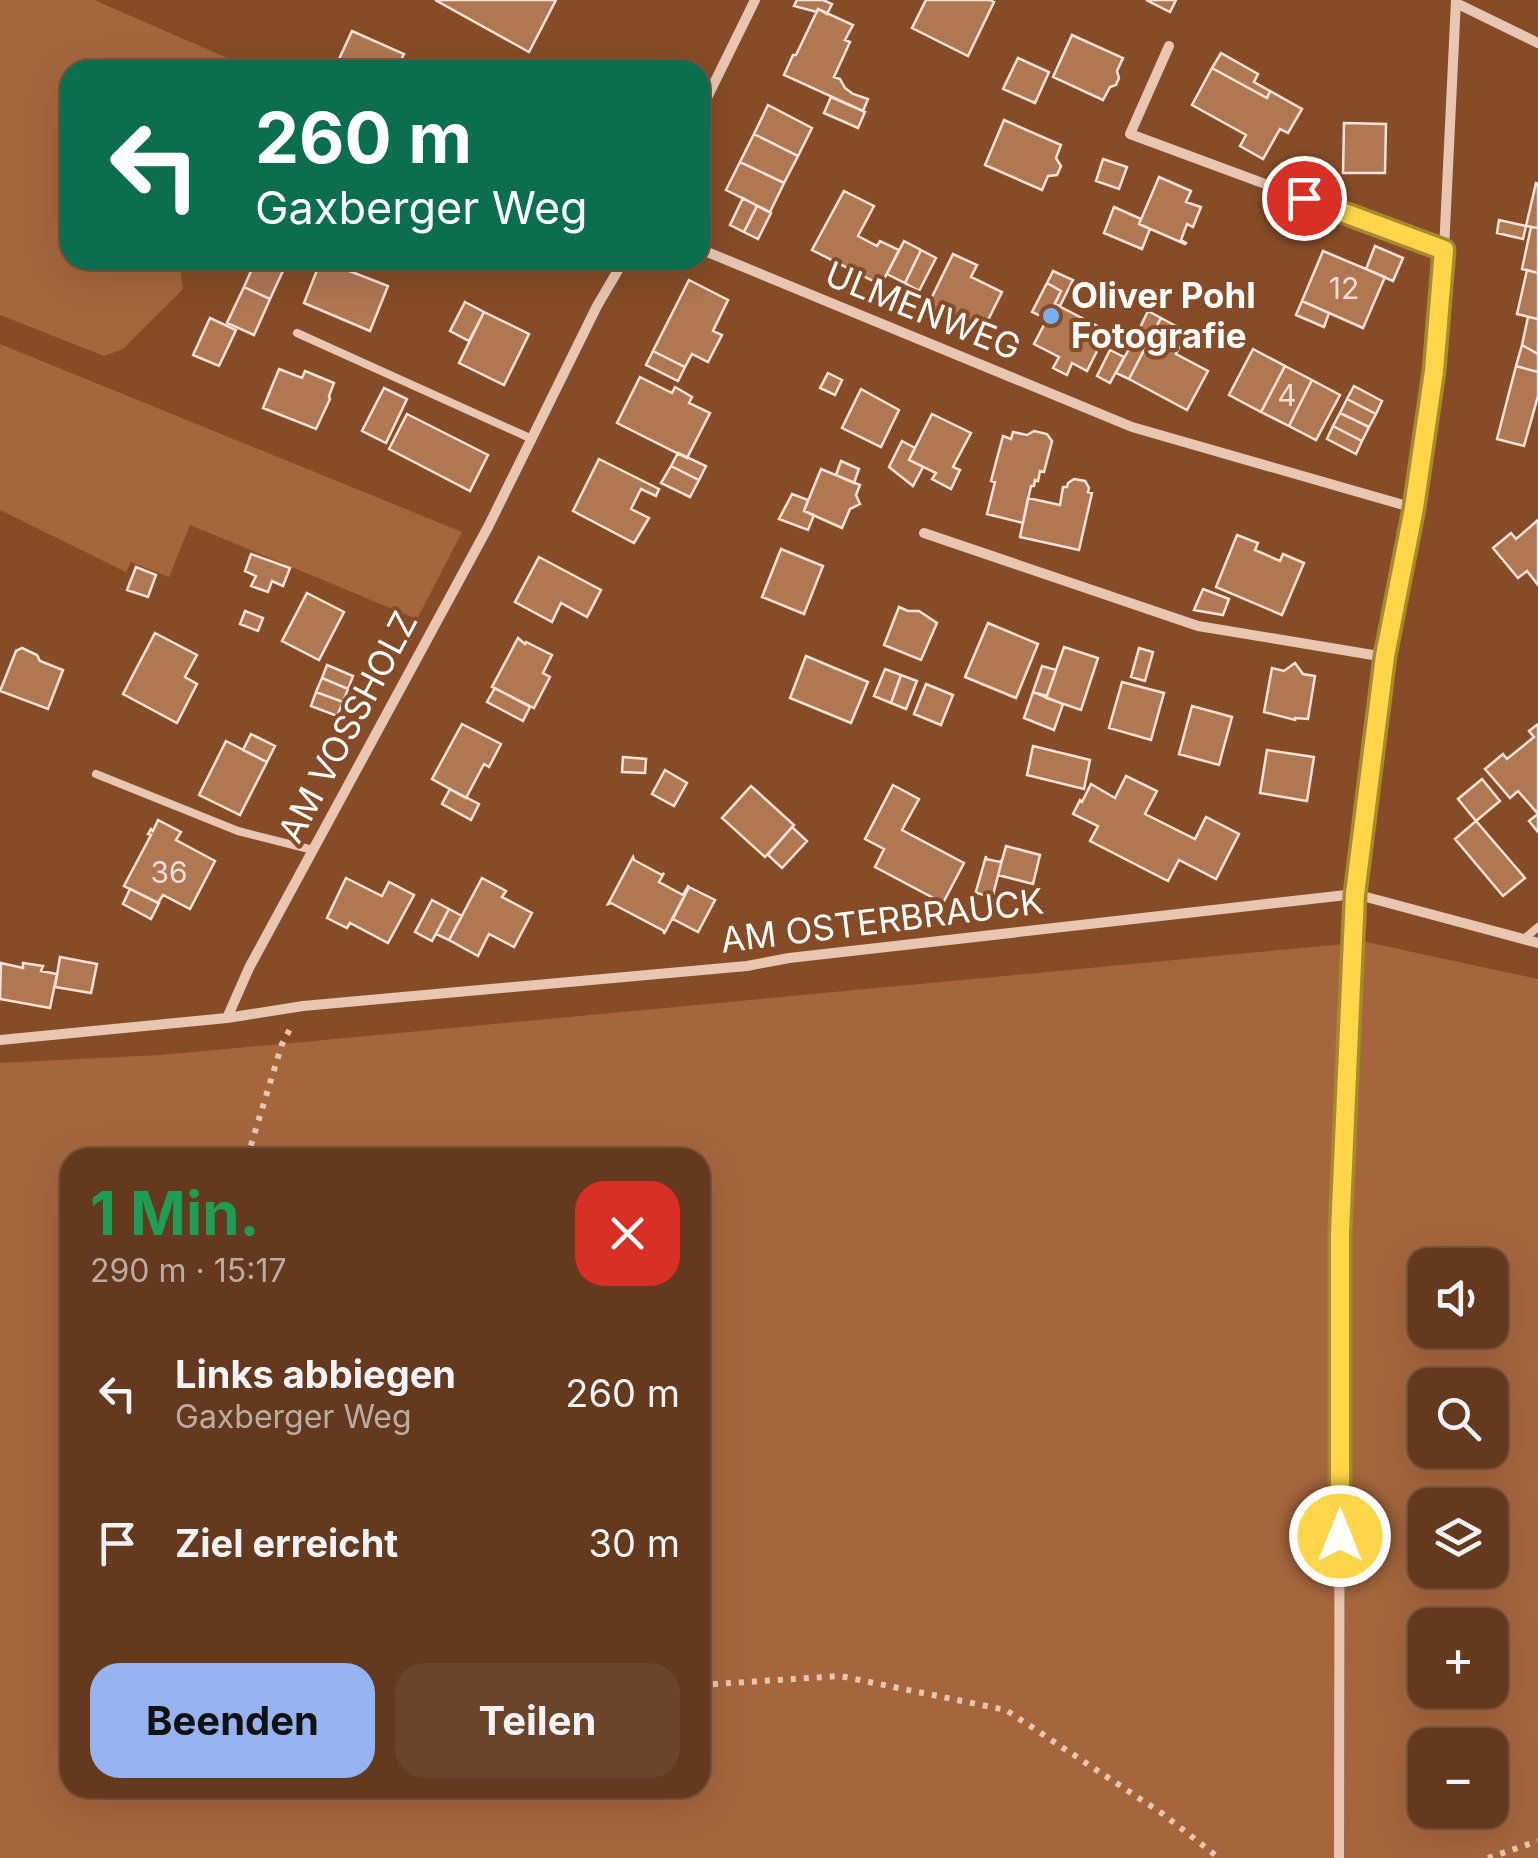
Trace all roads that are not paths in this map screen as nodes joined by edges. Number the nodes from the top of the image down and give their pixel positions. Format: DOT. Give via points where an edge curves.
graph roads {
  1 [pos="755,0"];
  2 [pos="1456,1"];
  3 [pos="1538,44"];
  4 [pos="1169,46"];
  5 [pos="710,92"];
  6 [pos="1444,250"];
  7 [pos="710,254"];
  8 [pos="618,270"];
  9 [pos="296,334"];
  10 [pos="532,439"];
  11 [pos="1414,508"];
  12 [pos="924,533"];
  13 [pos="1385,656"];
  14 [pos="96,774"];
  15 [pos="312,850"];
  16 [pos="1355,894"];
  17 [pos="1538,927"];
  18 [pos="1524,940"];
  19 [pos="1538,943"];
  20 [pos="227,1018"];
  21 [pos="0,1040"];
  22 [pos="1339,1858"];
  1 -- 5 [label="street"];
  2 -- 3 [label="street"];
  2 -- 6 [label="street"];
  4 -- 6 [label="street" via="1130,134"];
  6 -- 11 [label="street"];
  7 -- 11 [label="street, ULMENWEG" via="1132,427"];
  8 -- 10 [label="street, AM VOSSHOLZ"];
  9 -- 10 [label="lane"];
  10 -- 15 [label="street, AM VOSSHOLZ"];
  11 -- 13 [label="street"];
  12 -- 13 [label="street" via="1198,626"];
  13 -- 16 [label="street"];
  14 -- 15 [label="lane" via="238,831"];
  15 -- 20 [label="street, AM VOSSHOLZ"];
  16 -- 18 [label="street, AM OSTERBRAUCK"];
  16 -- 20 [label="street, AM OSTERBRAUCK" via="747,966"];
  16 -- 22 [label="street" via="1340,1232"];
  17 -- 18 [label="lane"];
  18 -- 19 [label="street, AM OSTERBRAUCK"];
  20 -- 21 [label="street"];
}
